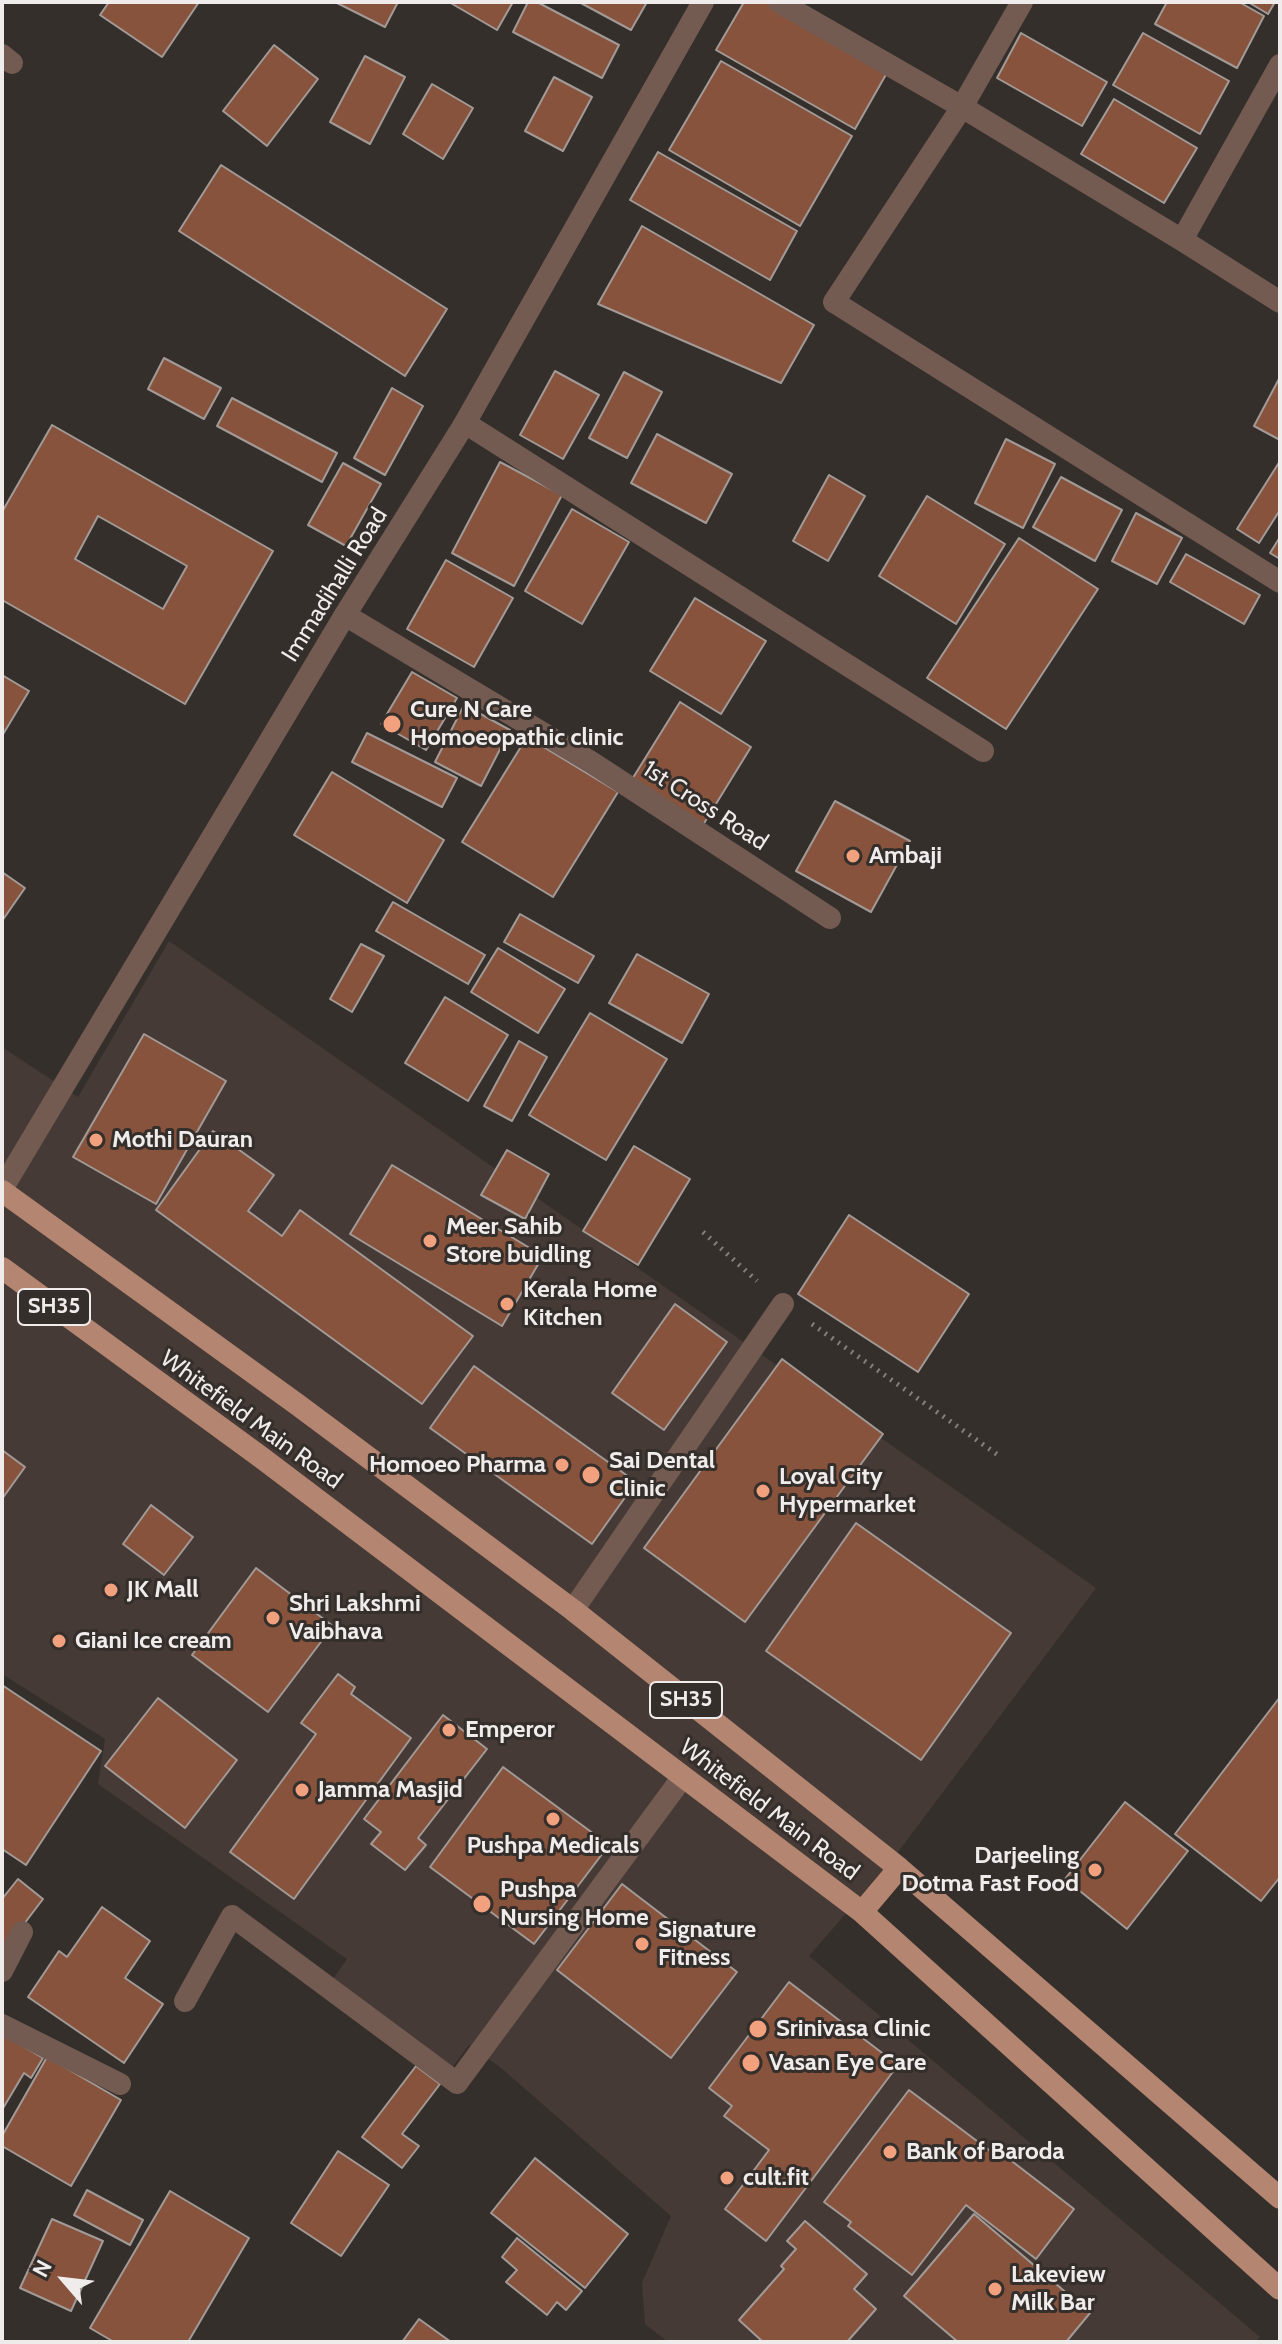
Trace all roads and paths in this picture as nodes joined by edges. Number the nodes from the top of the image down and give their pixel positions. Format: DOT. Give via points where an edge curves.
graph roads {
  1 [pos="703,2"];
  2 [pos="779,2"];
  3 [pos="1022,2"];
  4 [pos="1280,65"];
  5 [pos="962,107"];
  6 [pos="1182,240"];
  7 [pos="1280,302"];
  8 [pos="465,423"];
  9 [pos="1280,582"];
  10 [pos="345,615"];
  11 [pos="983,751"];
  12 [pos="830,918"];
  13 [pos="2,1190"];
  14 [pos="703,1232"];
  15 [pos="2,1268"];
  16 [pos="783,1304"];
  17 [pos="998,1455"];
  18 [pos="573,1610"];
  19 [pos="682,1778"];
  20 [pos="899,1868"];
  21 [pos="862,1912"];
  22 [pos="22,1932"];
  23 [pos="2,1971"];
  24 [pos="185,2001"];
  25 [pos="2,2025"];
  26 [pos="120,2084"];
  27 [pos="1280,2198"];
  28 [pos="1280,2289"];
  1 -- 8 [label="street, Immadihalli Road"];
  2 -- 5 [label="street"];
  3 -- 5 [label="street"];
  4 -- 6 [label="street"];
  5 -- 6 [label="street"];
  5 -- 9 [label="street" via="834,302"];
  6 -- 7 [label="street"];
  8 -- 10 [label="street, Immadihalli Road"];
  8 -- 11 [label="street"];
  10 -- 12 [label="street, 1st Cross Road" via="591,762"];
  10 -- 13 [label="street, Immadihalli Road"];
  13 -- 18 [label="main road, Whitefield Main Road / SH35"];
  14 -- 16 [label="path"];
  15 -- 19 [label="main road, Whitefield Main Road / SH35"];
  16 -- 17 [label="path"];
  16 -- 18 [label="street"];
  18 -- 20 [label="main road, Whitefield Main Road / SH35"];
  19 -- 21 [label="main road, Whitefield Main Road / SH35"];
  19 -- 24 [label="street" via="457,2083 232,1916"];
  20 -- 21 [label="main road"];
  20 -- 27 [label="main road, Whitefield Main Road / SH35"];
  21 -- 28 [label="main road, Whitefield Main Road / SH35"];
  22 -- 23 [label="street"];
  25 -- 26 [label="street"];
}
